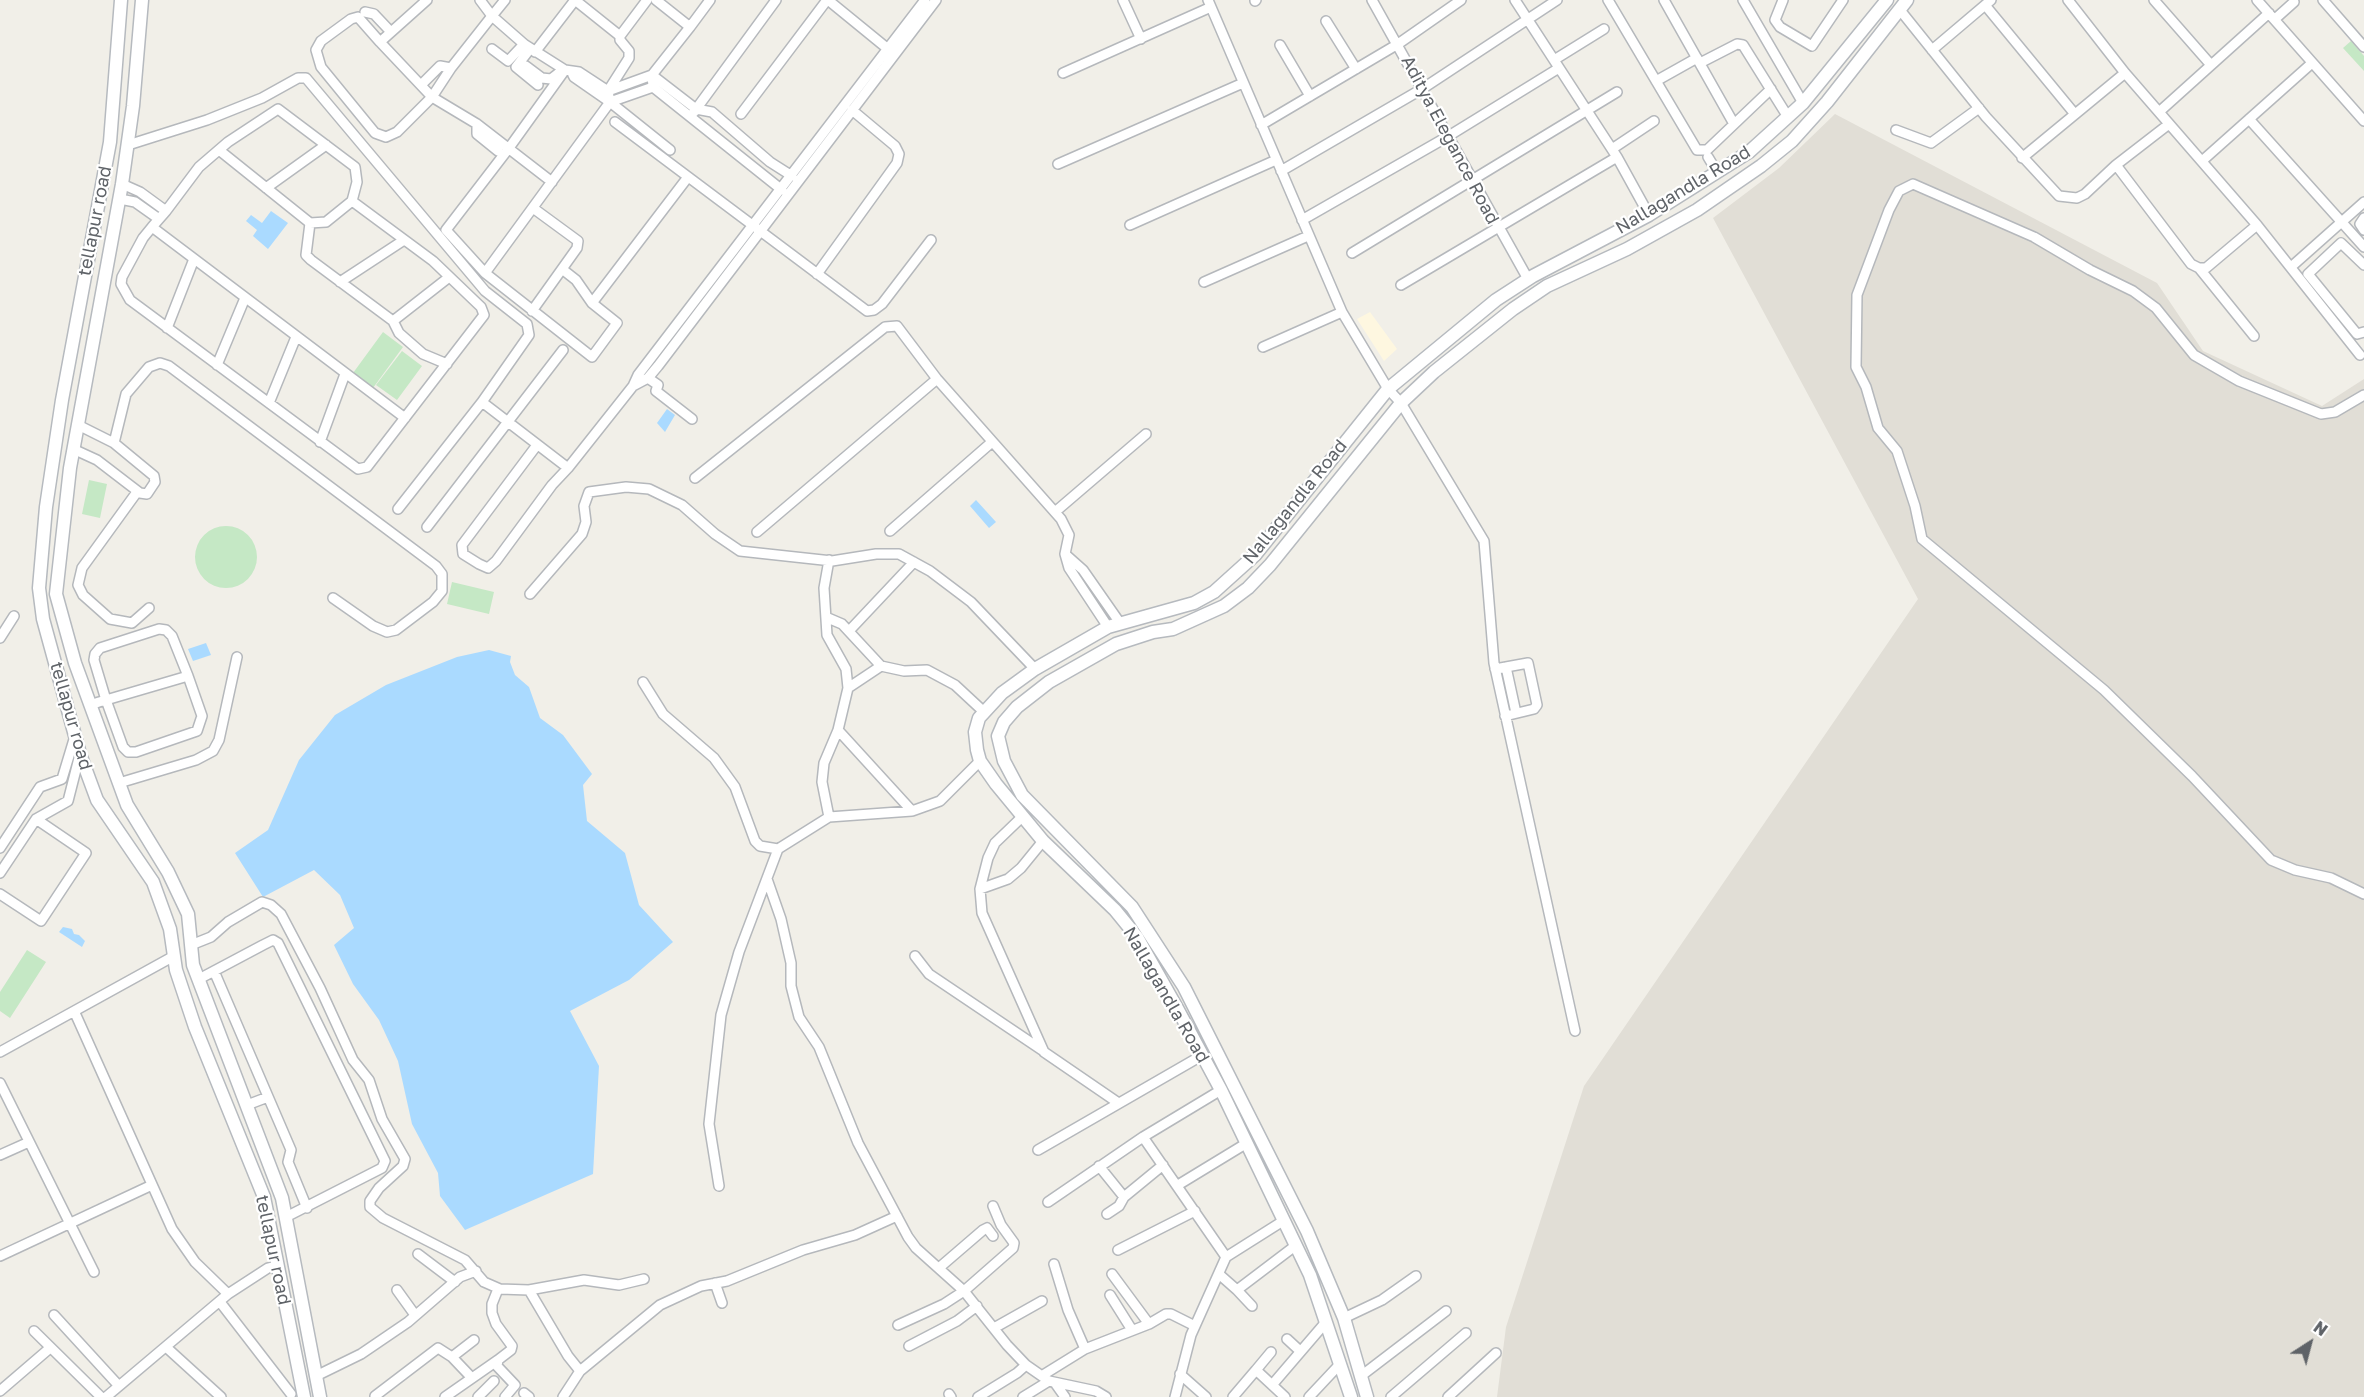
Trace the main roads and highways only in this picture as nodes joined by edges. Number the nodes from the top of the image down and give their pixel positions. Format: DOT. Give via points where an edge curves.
graph roads {
  1 [pos="121,0"];
  2 [pos="142,0"];
  3 [pos="1887,0"];
  4 [pos="1904,5"];
  5 [pos="86,267"];
  6 [pos="107,272"];
  7 [pos="1127,901"];
  8 [pos="1115,910"];
  9 [pos="219,1032"];
  10 [pos="199,1039"];
  11 [pos="302,1391"];
  12 [pos="1347,1394"];
  13 [pos="320,1397"];
  14 [pos="1367,1397"];
  1 -- 5 [label="main road, tellapur road" via="110,142"];
  2 -- 6 [label="main road" via="128,145"];
  3 -- 8 [label="main road, Nallagandla Road" via="1803,103 1749,152 1649,215 1496,300 1388,389 1255,555 1214,592 1194,603 1114,625 1035,669 983,711 975,732 980,761 1043,841"];
  4 -- 7 [label="main road, Nallagandla Road" via="1792,141 1696,210 1627,249 1546,286 1468,345 1401,403 1248,588 1224,606 1173,629 1111,647 1049,682 1017,707 1004,722 998,747 1022,795"];
  5 -- 6 [label="main road"];
  5 -- 10 [label="main road, tellapur road" via="46,507 39,588 80,754 97,800 153,882 170,929 174,956"];
  6 -- 9 [label="main road" via="73,449 56,594 75,663 127,805 168,872 188,914 193,965"];
  7 -- 8 [label="main road"];
  7 -- 14 [label="main road, Nallagandla Road" via="1184,987 1307,1231 1344,1318"];
  8 -- 12 [label="main road, Nallagandla Road" via="1137,937 1221,1090 1310,1275"];
  9 -- 10 [label="main road"];
  9 -- 13 [label="main road" via="282,1198"];
  10 -- 11 [label="main road, tellapur road" via="264,1197"];
}
